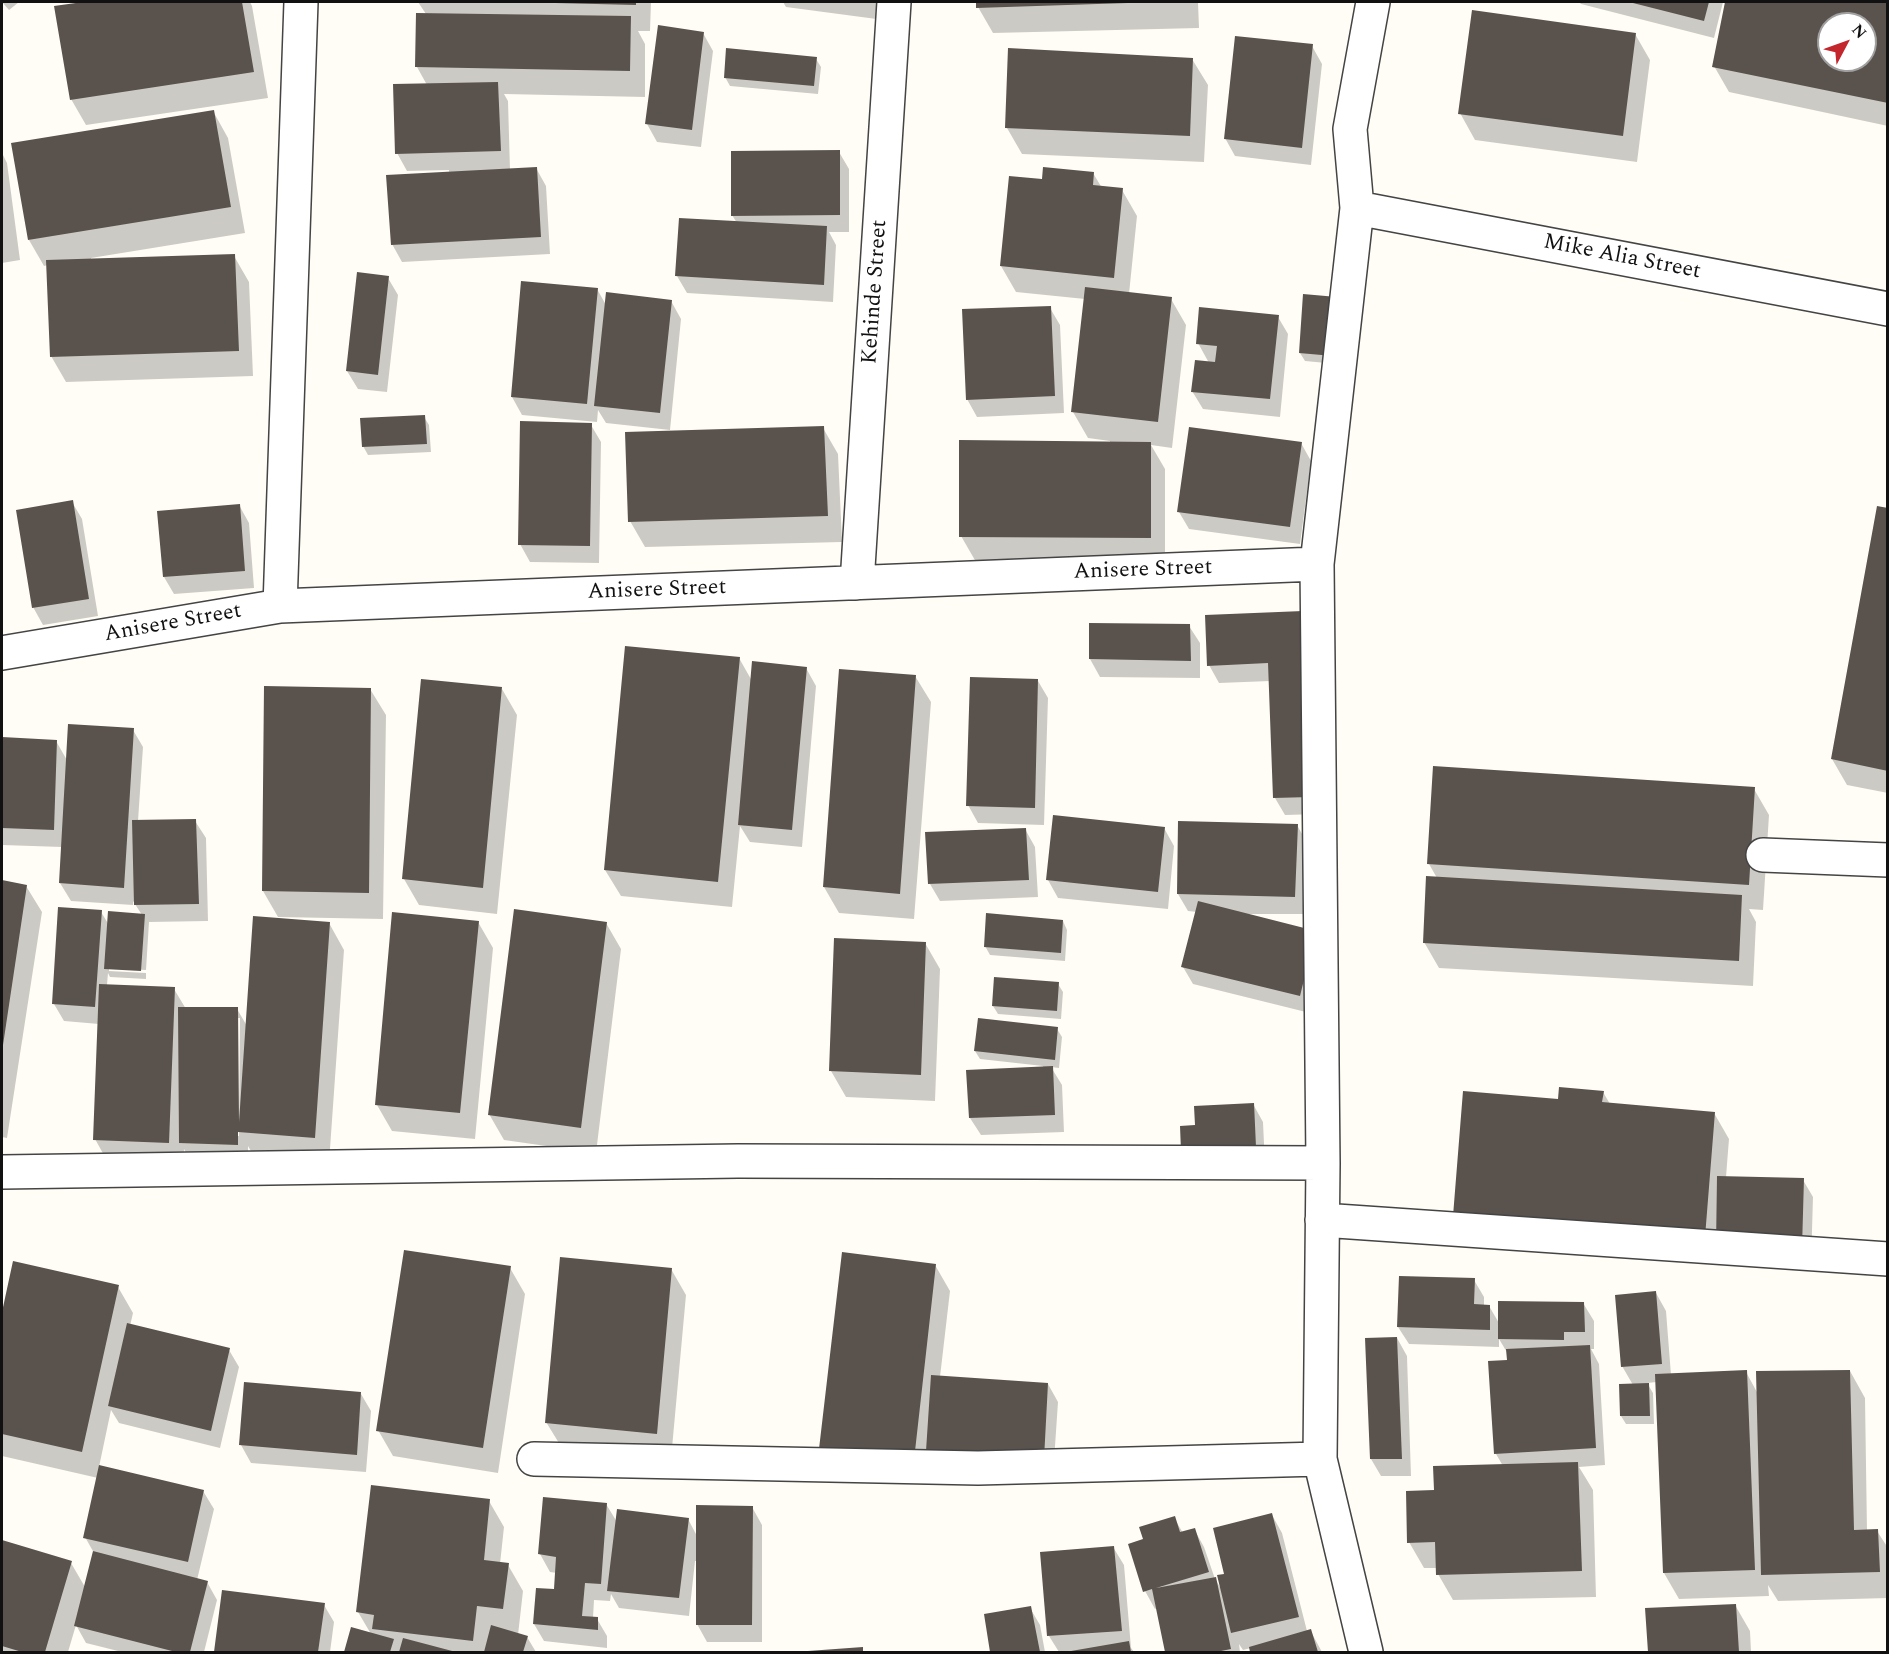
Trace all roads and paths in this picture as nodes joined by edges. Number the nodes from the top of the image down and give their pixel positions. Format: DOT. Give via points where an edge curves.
graph roads {
  1 [pos="301,2"];
  2 [pos="894,2"];
  3 [pos="1373,2"];
  4 [pos="1358,208"];
  5 [pos="1887,309"];
  6 [pos="1317,564"];
  7 [pos="857,583"];
  8 [pos="280,606"];
  9 [pos="2,653"];
  10 [pos="1763,855"];
  11 [pos="1887,860"];
  12 [pos="1323,1163"];
  13 [pos="2,1172"];
  14 [pos="1322,1220"];
  15 [pos="1887,1259"];
  16 [pos="534,1459"];
  17 [pos="1320,1459"];
  18 [pos="1366,1653"];
  1 -- 8 [label="street"];
  2 -- 7 [label="street, Kehinde Street"];
  3 -- 4 [label="street" via="1350,129"];
  4 -- 5 [label="street, Mike Alia Street"];
  4 -- 6 [label="street"];
  6 -- 7 [label="street, Anisere Street"];
  6 -- 12 [label="street"];
  7 -- 8 [label="street, Anisere Street"];
  8 -- 9 [label="street, Anisere Street"];
  10 -- 11 [label="street"];
  12 -- 13 [label="street" via="738,1161"];
  12 -- 14 [label="street"];
  14 -- 15 [label="street"];
  14 -- 17 [label="street"];
  16 -- 17 [label="street" via="978,1468"];
  17 -- 18 [label="street"];
}
